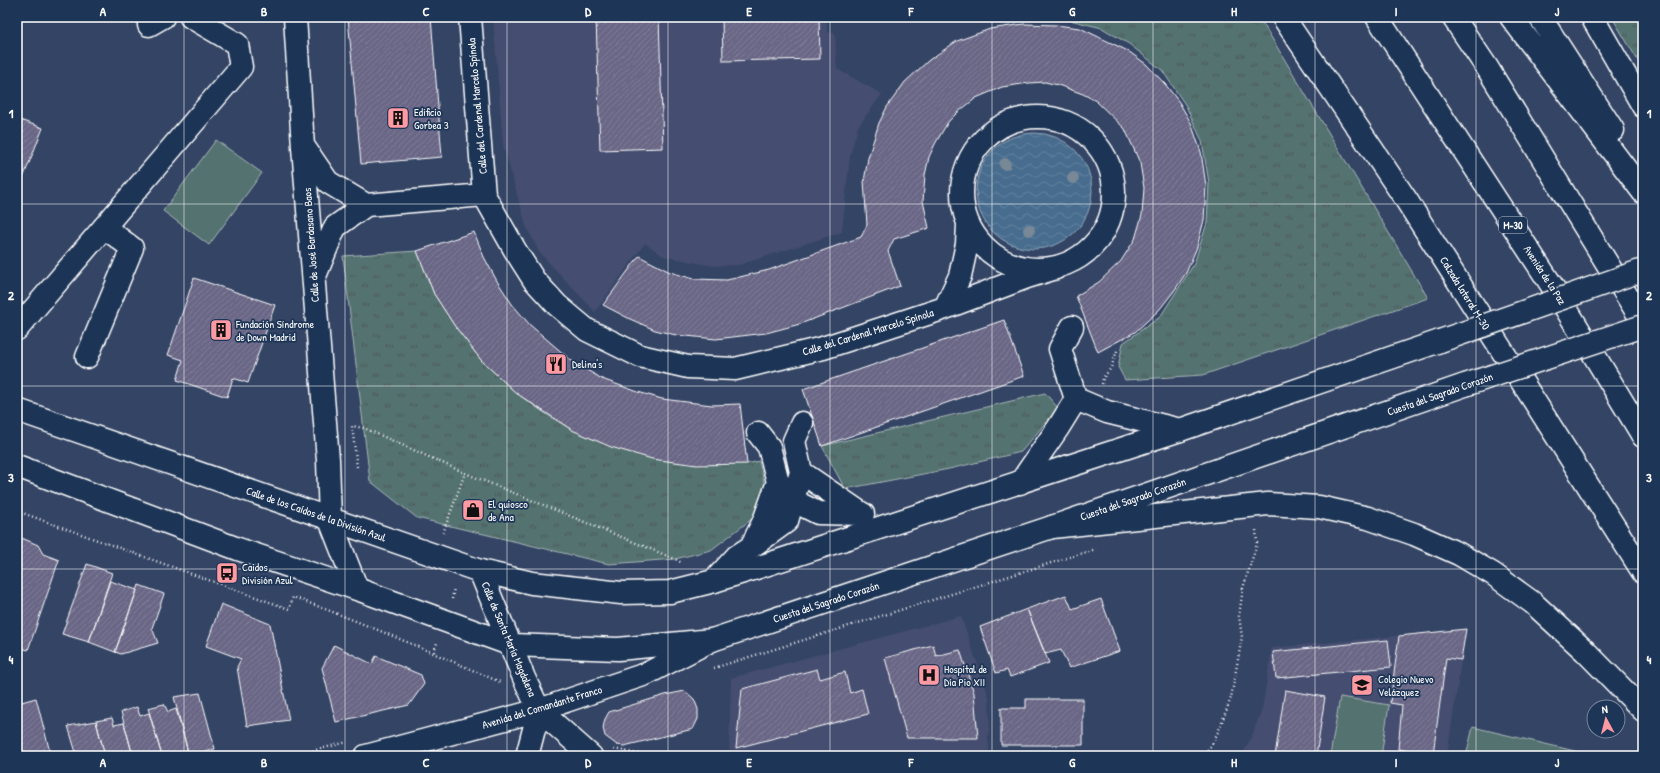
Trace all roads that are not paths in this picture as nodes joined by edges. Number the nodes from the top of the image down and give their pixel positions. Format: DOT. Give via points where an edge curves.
graph roads {
  1 [pos="191,17"];
  2 [pos="295,17"];
  3 [pos="470,17"];
  4 [pos="1283,17"];
  5 [pos="1377,17"];
  6 [pos="1453,17"];
  7 [pos="1511,17"];
  8 [pos="1540,17"];
  9 [pos="1592,17"];
  10 [pos="1643,106"];
  11 [pos="303,147"];
  12 [pos="1643,176"];
  13 [pos="1643,192"];
  14 [pos="484,195"];
  15 [pos="366,205"];
  16 [pos="968,225"];
  17 [pos="104,227"];
  18 [pos="1056,268"];
  19 [pos="1643,270"];
  20 [pos="314,280"];
  21 [pos="945,308"];
  22 [pos="1643,322"];
  23 [pos="1643,326"];
  24 [pos="1072,327"];
  25 [pos="17,329"];
  26 [pos="87,357"];
  27 [pos="1076,399"];
  28 [pos="17,410"];
  29 [pos="802,423"];
  30 [pos="1180,430"];
  31 [pos="758,433"];
  32 [pos="1643,436"];
  33 [pos="17,466"];
  34 [pos="801,472"];
  35 [pos="778,482"];
  36 [pos="1020,483"];
  37 [pos="794,499"];
  38 [pos="862,514"];
  39 [pos="330,520"];
  40 [pos="889,525"];
  41 [pos="1052,527"];
  42 [pos="751,547"];
  43 [pos="480,571"];
  44 [pos="1643,572"];
  45 [pos="714,582"];
  46 [pos="357,590"];
  47 [pos="712,640"];
  48 [pos="512,645"];
  49 [pos="539,710"];
  50 [pos="1643,710"];
  51 [pos="366,756"];
  52 [pos="527,756"];
  53 [pos="591,756"];
  1 -- 17 [label="main road" via="237,44 241,67"];
  2 -- 11 [label="main road, Calle de José Bardasano Baos"];
  3 -- 14 [label="main road, Calle del Cardenal Marcelo Spínola"];
  4 -- 44 [label="main road, Calzada lateral M-30" via="1407,201"];
  5 -- 32 [label="main road, Avenida de la Paz / M-30" via="1556,292"];
  6 -- 22 [label="main road" via="1488,68"];
  7 -- 13 [label="main road"];
  8 -- 12 [label="main road"];
  9 -- 10 [label="main road"];
  11 -- 15 [label="main road" via="328,182"];
  11 -- 20 [label="main road, Calle de José Bardasano Baos"];
  14 -- 15 [label="main road"];
  14 -- 21 [label="main road, Calle del Cardenal Marcelo Spínola" via="534,280 557,305 587,330 640,356 688,367 735,369 823,348"];
  15 -- 20 [label="main road" via="335,227"];
  16 -- 18 [label="main road, Calle del Cardenal Marcelo Spínola" via="983,247 1004,262 1030,270"];
  16 -- 18 [label="main road, Calle del Cardenal Marcelo Spínola" via="961,201 963,176 972,153 989,135 1010,122 1035,117 1059,120 1082,131 1100,149 1111,171 1114,195 1110,220 1097,241 1079,258"];
  16 -- 21 [label="main road, Calle del Cardenal Marcelo Spínola" via="960,276"];
  17 -- 25 [label="main road"];
  17 -- 26 [label="main road" via="132,248"];
  18 -- 21 [label="main road, Calle del Cardenal Marcelo Spínola"];
  19 -- 30 [label="main road, bridge"];
  20 -- 39 [label="main road, Calle de José Bardasano Baos"];
  23 -- 41 [label="main road, Cuesta del Sagrado Corazón, bridge"];
  24 -- 27 [label="main road" via="1060,349"];
  27 -- 30 [label="main road" via="1107,412"];
  27 -- 36 [label="main road"];
  28 -- 39 [label="main road, Calle de los Caídos de la División Azul"];
  29 -- 34 [label="main road" via="794,441"];
  30 -- 36 [label="main road"];
  31 -- 35 [label="main road" via="770,447"];
  33 -- 46 [label="main road" via="238,549"];
  34 -- 37 [label="main road"];
  34 -- 38 [label="main road"];
  35 -- 37 [label="main road"];
  35 -- 42 [label="main road" via="764,521"];
  36 -- 40 [label="main road"];
  37 -- 38 [label="main road" via="818,513"];
  37 -- 42 [label="main road" via="786,521"];
  38 -- 40 [label="main road"];
  39 -- 43 [label="main road, Calle de los Caídos de la División Azul"];
  39 -- 46 [label="main road, Calle de José Bardasano Baos"];
  40 -- 45 [label="main road"];
  41 -- 47 [label="main road, Cuesta del Sagrado Corazón"];
  41 -- 50 [label="main road" via="1268,504 1319,507 1368,518 1414,534 1459,554 1493,574 1533,603 1586,651"];
  42 -- 45 [label="main road" via="737,556"];
  43 -- 45 [label="main road, Calle de los Caídos de la División Azul" via="532,583 621,593 670,592"];
  43 -- 48 [label="main road, Calle de Santa María Magdalena"];
  46 -- 48 [label="main road"];
  47 -- 48 [label="main road, Cuesta del Sagrado Corazón" via="618,649"];
  47 -- 49 [label="main road, Avenida del Comandante Franco" via="646,674"];
  48 -- 49 [label="main road, Calle de Santa María Magdalena"];
  49 -- 51 [label="main road, Avenida del Comandante Franco"];
  49 -- 52 [label="main road"];
  49 -- 53 [label="main road, Calle de Santa María Magdalena"];
}
